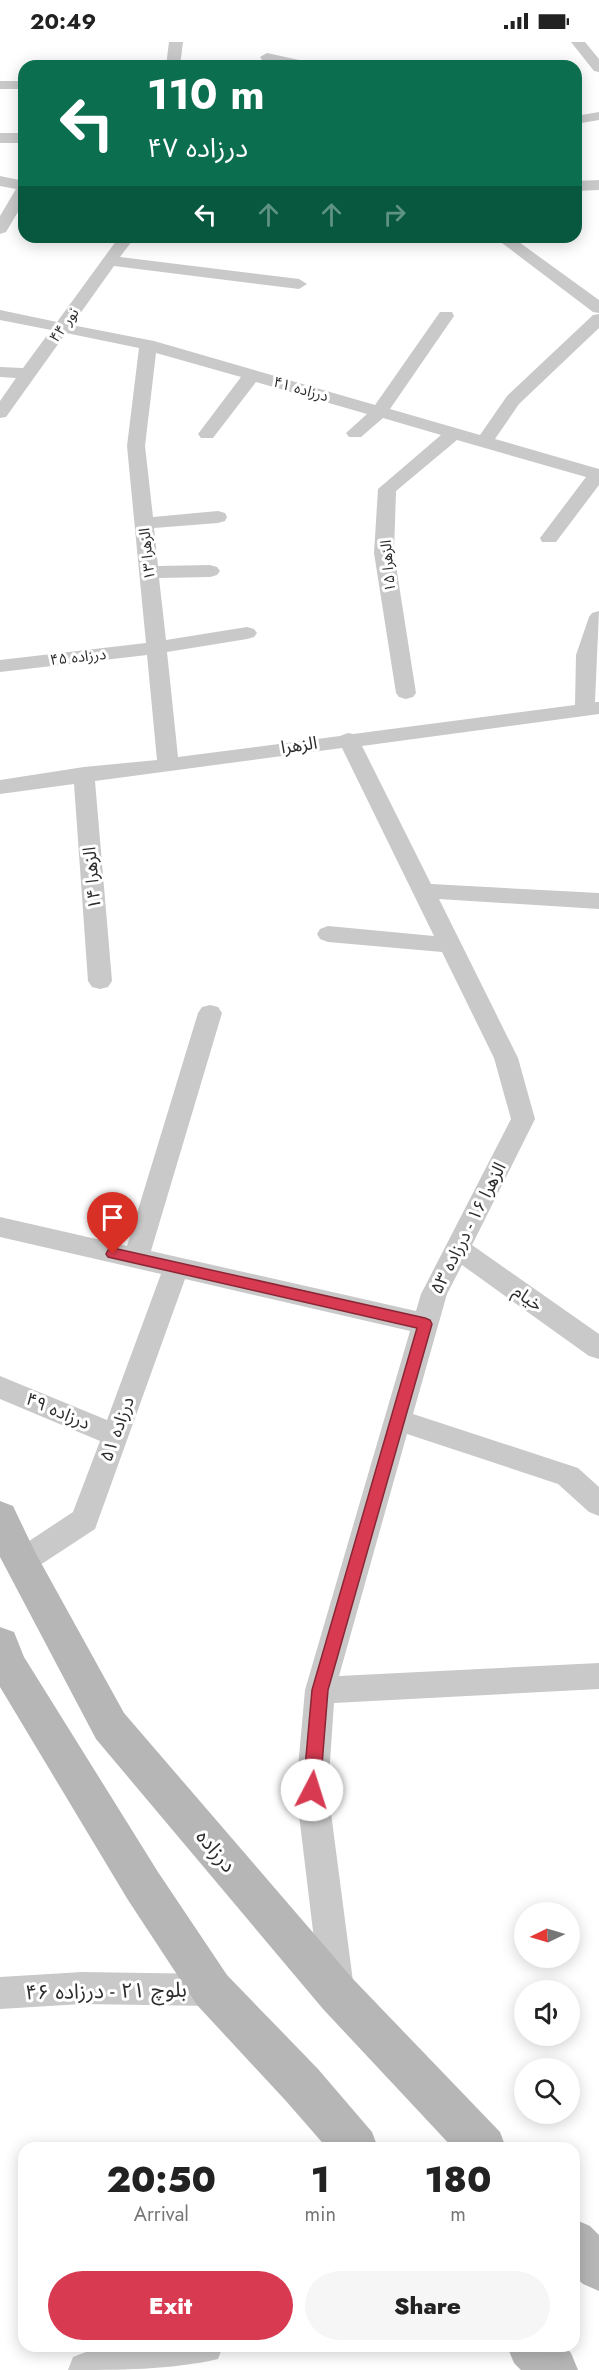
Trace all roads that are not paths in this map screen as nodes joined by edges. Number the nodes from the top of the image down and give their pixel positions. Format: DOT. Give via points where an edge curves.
graph roads {
  1 [pos="176,42"];
  2 [pos="278,42"];
  3 [pos="578,42"];
  4 [pos="174,60"];
  5 [pos="266,60"];
  6 [pos="599,68"];
  7 [pos="0,85"];
  8 [pos="18,85"];
  9 [pos="599,116"];
  10 [pos="582,119"];
  11 [pos="0,138"];
  12 [pos="18,138"];
  13 [pos="0,181"];
  14 [pos="599,185"];
  15 [pos="18,186"];
  16 [pos="582,186"];
  17 [pos="18,198"];
  18 [pos="0,229"];
  19 [pos="123,243"];
  20 [pos="510,243"];
  21 [pos="110,261"];
  22 [pos="299,284"];
  23 [pos="599,308"];
  24 [pos="0,315"];
  25 [pos="447,316"];
  26 [pos="599,319"];
  27 [pos="61,328"];
  28 [pos="148,345"];
  29 [pos="0,372"];
  30 [pos="28,374"];
  31 [pos="252,375"];
  32 [pos="379,412"];
  33 [pos="0,413"];
  34 [pos="355,433"];
  35 [pos="454,433"];
  36 [pos="207,434"];
  37 [pos="484,442"];
  38 [pos="598,475"];
  39 [pos="218,517"];
  40 [pos="144,524"];
  41 [pos="549,538"];
  42 [pos="210,571"];
  43 [pos="149,572"];
  44 [pos="599,617"];
  45 [pos="247,633"];
  46 [pos="156,648"];
  47 [pos="0,666"];
  48 [pos="406,693"];
  49 [pos="592,708"];
  50 [pos="348,739"];
  51 [pos="168,763"];
  52 [pos="84,774"];
  53 [pos="0,787"];
  54 [pos="424,891"];
  55 [pos="599,901"];
  56 [pos="328,934"];
  57 [pos="450,945"];
  58 [pos="100,981"];
  59 [pos="210,1013"];
  60 [pos="0,1227"];
  61 [pos="457,1248"];
  62 [pos="136,1259"];
  63 [pos="176,1267"];
  64 [pos="425,1324"];
  65 [pos="599,1348"];
  66 [pos="0,1387"];
  67 [pos="398,1420"];
  68 [pos="115,1435"];
  69 [pos="599,1504"];
  70 [pos="0,1517"];
  71 [pos="21,1562"];
  72 [pos="3,1658"];
  73 [pos="599,1676"];
  74 [pos="320,1690"];
  75 [pos="212,1990"];
  76 [pos="0,1993"];
  77 [pos="338,1994"];
  78 [pos="351,2142"];
  79 [pos="478,2142"];
  80 [pos="175,2352"];
  81 [pos="514,2352"];
  82 [pos="537,2352"];
  83 [pos="86,2370"];
  84 [pos="524,2370"];
  85 [pos="554,2370"];
  1 -- 4 [label="street"];
  2 -- 5 [label="street"];
  3 -- 6 [label="street"];
  7 -- 8 [label="street"];
  9 -- 10 [label="street"];
  11 -- 12 [label="street"];
  13 -- 15 [label="street"];
  14 -- 16 [label="street"];
  17 -- 18 [label="street"];
  19 -- 21 [label="street, نور ۴۴"];
  20 -- 23 [label="street"];
  21 -- 22 [label="street"];
  21 -- 27 [label="street, نور ۴۴"];
  24 -- 27 [label="street, درزاده ۴۱"];
  25 -- 32 [label="street"];
  26 -- 37 [label="street" via="513,400"];
  27 -- 28 [label="street, درزاده ۴۱"];
  27 -- 30 [label="street, نور ۴۴"];
  28 -- 31 [label="street, درزاده ۴۱"];
  28 -- 40 [label="street, الزهرا ۱۳" via="136,446"];
  29 -- 30 [label="street"];
  30 -- 33 [label="street, نور ۴۴"];
  31 -- 32 [label="street, درزاده ۴۱"];
  31 -- 36 [label="street"];
  32 -- 34 [label="street"];
  32 -- 35 [label="street, درزاده ۴۱"];
  35 -- 37 [label="street, درزاده ۴۱"];
  35 -- 48 [label="street, الزهرا ۱۵" via="387,489 384,553"];
  37 -- 38 [label="street, درزاده ۴۱"];
  38 -- 41 [label="street"];
  39 -- 40 [label="street"];
  40 -- 43 [label="street, الزهرا ۱۳"];
  42 -- 43 [label="street"];
  43 -- 46 [label="street, الزهرا ۱۳"];
  44 -- 49 [label="street" via="586,655"];
  45 -- 46 [label="street, درزاده ۴۵"];
  46 -- 47 [label="street, درزاده ۴۵"];
  46 -- 51 [label="street, الزهرا ۱۳"];
  49 -- 50 [label="street, الزهرا"];
  50 -- 51 [label="street, الزهرا"];
  50 -- 54 [label="street, الزهرا ۱۶ - درزاده ۵۳"];
  51 -- 52 [label="street, الزهرا"];
  52 -- 53 [label="street, الزهرا"];
  52 -- 58 [label="street, الزهرا ۱۴"];
  54 -- 55 [label="street"];
  54 -- 57 [label="street, الزهرا ۱۶ - درزاده ۵۳"];
  56 -- 57 [label="street"];
  57 -- 61 [label="street, الزهرا ۱۶ - درزاده ۵۳" via="506,1058 523,1119"];
  59 -- 62 [label="street"];
  60 -- 62 [label="street"];
  61 -- 64 [label="street, الزهرا ۱۶ - درزاده ۵۳" via="434,1294"];
  61 -- 65 [label="street, خیام"];
  62 -- 63 [label="street"];
  63 -- 64 [label="street"];
  63 -- 68 [label="street, درزاده ۵۱"];
  64 -- 67 [label="street, الزهرا ۱۶ - درزاده ۵۳"];
  66 -- 68 [label="street, درزاده ۴۹"];
  67 -- 69 [label="street" via="568,1476"];
  67 -- 74 [label="street, الزهرا ۱۶ - درزاده ۵۳"];
  68 -- 71 [label="street, درزاده ۵۱" via="85,1520"];
  70 -- 71 [label="main road, درزاده"];
  71 -- 77 [label="main road, درزاده" via="110,1726"];
  72 -- 75 [label="main road"];
  73 -- 74 [label="street"];
  74 -- 77 [label="street, الزهرا ۱۶ - درزاده ۵۳" via="312,1790"];
  75 -- 76 [label="street, بلوچ ۲۱ - درزاده ۴۶"];
  75 -- 78 [label="main road"];
  77 -- 79 [label="main road, درزاده"];
  80 -- 83 [label="street"];
  81 -- 84 [label="street"];
  82 -- 85 [label="main road"];
}
